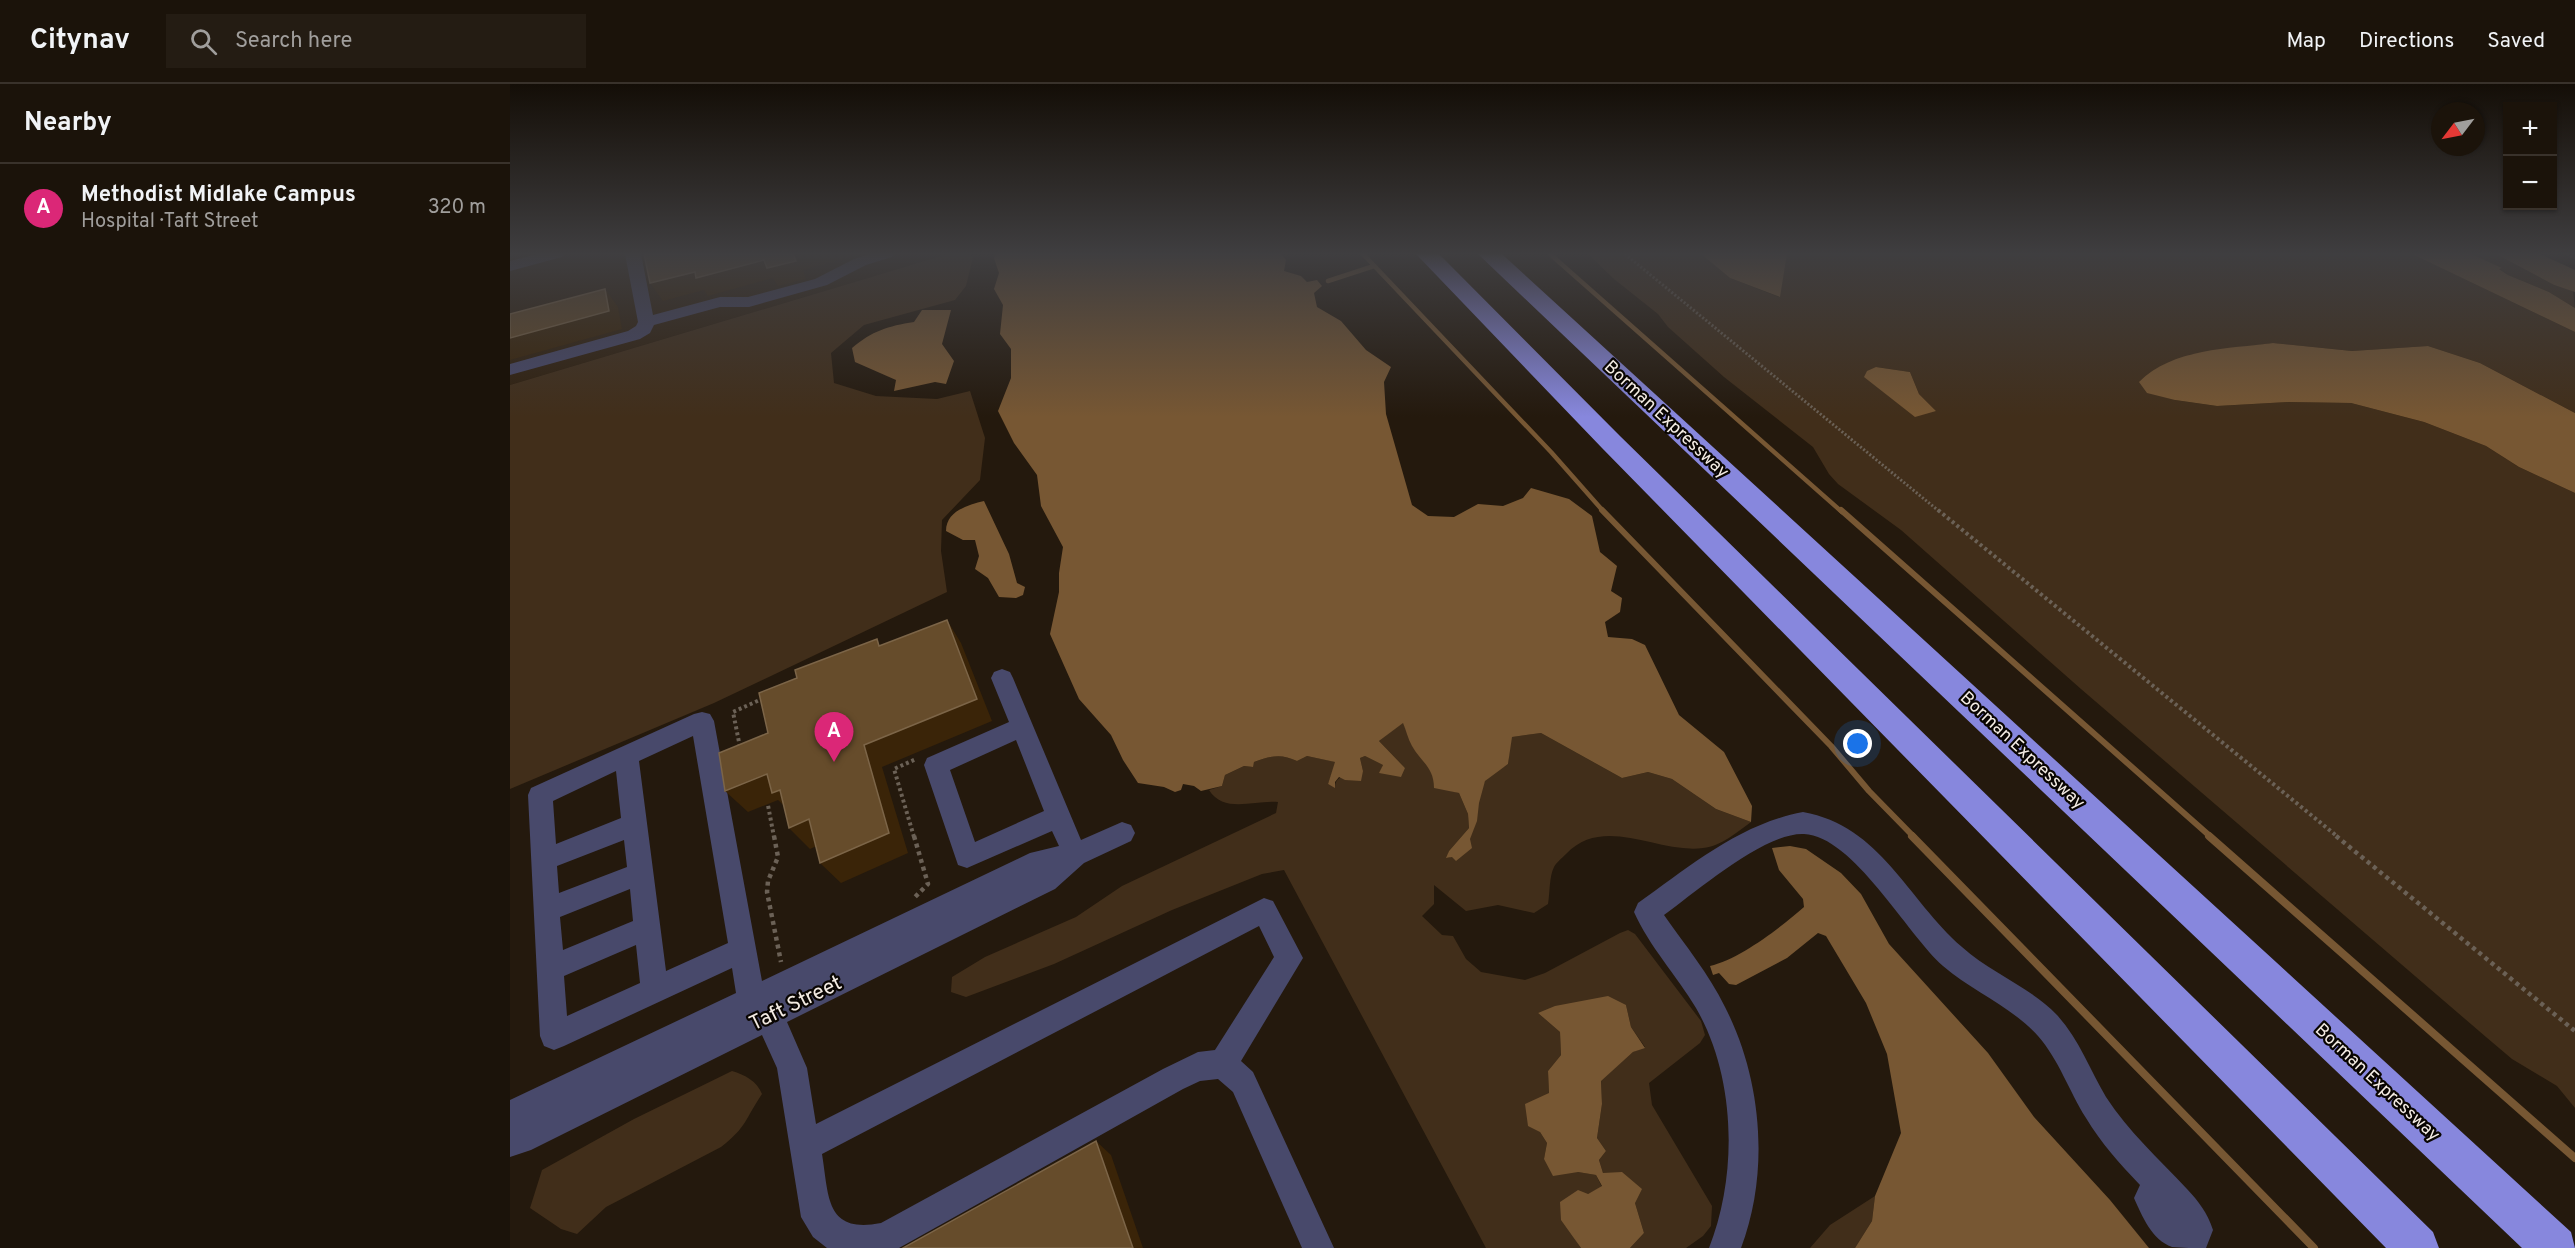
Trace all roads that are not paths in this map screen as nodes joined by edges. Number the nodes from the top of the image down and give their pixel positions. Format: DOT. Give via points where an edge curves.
graph roads {
  1 [pos="643,308"];
  2 [pos="697,308"];
  3 [pos="1479,308"];
  4 [pos="1547,308"];
  5 [pos="646,322"];
  6 [pos="510,370"];
  7 [pos="1002,678"];
  8 [pos="1022,727"];
  9 [pos="626,755"];
  10 [pos="1059,816"];
  11 [pos="634,824"];
  12 [pos="1122,832"];
  13 [pos="1075,855"];
  14 [pos="544,860"];
  15 [pos="641,873"];
  16 [pos="547,910"];
  17 [pos="648,927"];
  18 [pos="742,950"];
  19 [pos="551,968"];
  20 [pos="655,990"];
  21 [pos="760,1008"];
  22 [pos="1223,1064"];
  23 [pos="510,1116"];
  24 [pos="510,1142"];
  25 [pos="806,1146"];
  26 [pos="2158,1180"];
  27 [pos="1318,1248"];
  28 [pos="1725,1248"];
  29 [pos="2417,1248"];
  30 [pos="2554,1248"];
  1 -- 5 [label="street"];
  2 -- 5 [label="street"];
  3 -- 29 [label="highway"];
  4 -- 30 [label="highway, Borman Expressway"];
  5 -- 6 [label="street" via="644,329 634,335"];
  7 -- 8 [label="street"];
  8 -- 10 [label="street"];
  8 -- 10 [label="street" via="936,765 967,857"];
  9 -- 11 [label="street"];
  9 -- 14 [label="street" via="540,795"];
  9 -- 18 [label="street" via="702,721"];
  10 -- 13 [label="street"];
  11 -- 14 [label="street"];
  11 -- 15 [label="street"];
  12 -- 13 [label="street, Taft Street"];
  13 -- 21 [label="street, Taft Street" via="1046,881"];
  14 -- 16 [label="street"];
  15 -- 16 [label="street"];
  15 -- 17 [label="street"];
  16 -- 19 [label="street"];
  17 -- 19 [label="street"];
  17 -- 20 [label="street"];
  18 -- 20 [label="street"];
  18 -- 21 [label="street"];
  19 -- 20 [label="street" via="554,1036"];
  21 -- 23 [label="street, Taft Street"];
  21 -- 24 [label="street, Taft Street"];
  21 -- 25 [label="street" via="788,1051"];
  22 -- 25 [label="street" via="1198,1066 906,1229 866,1243 836,1236 818,1217"];
  22 -- 25 [label="street" via="1289,958 1264,910"];
  22 -- 27 [label="street" via="1243,1082"];
  26 -- 28 [label="street" via="2104,1119 2046,1024 1951,955 1849,842 1827,828 1804,823 1733,850 1647,912 1713,1013 1731,1062 1740,1108 1742,1180 1737,1217"];
}
